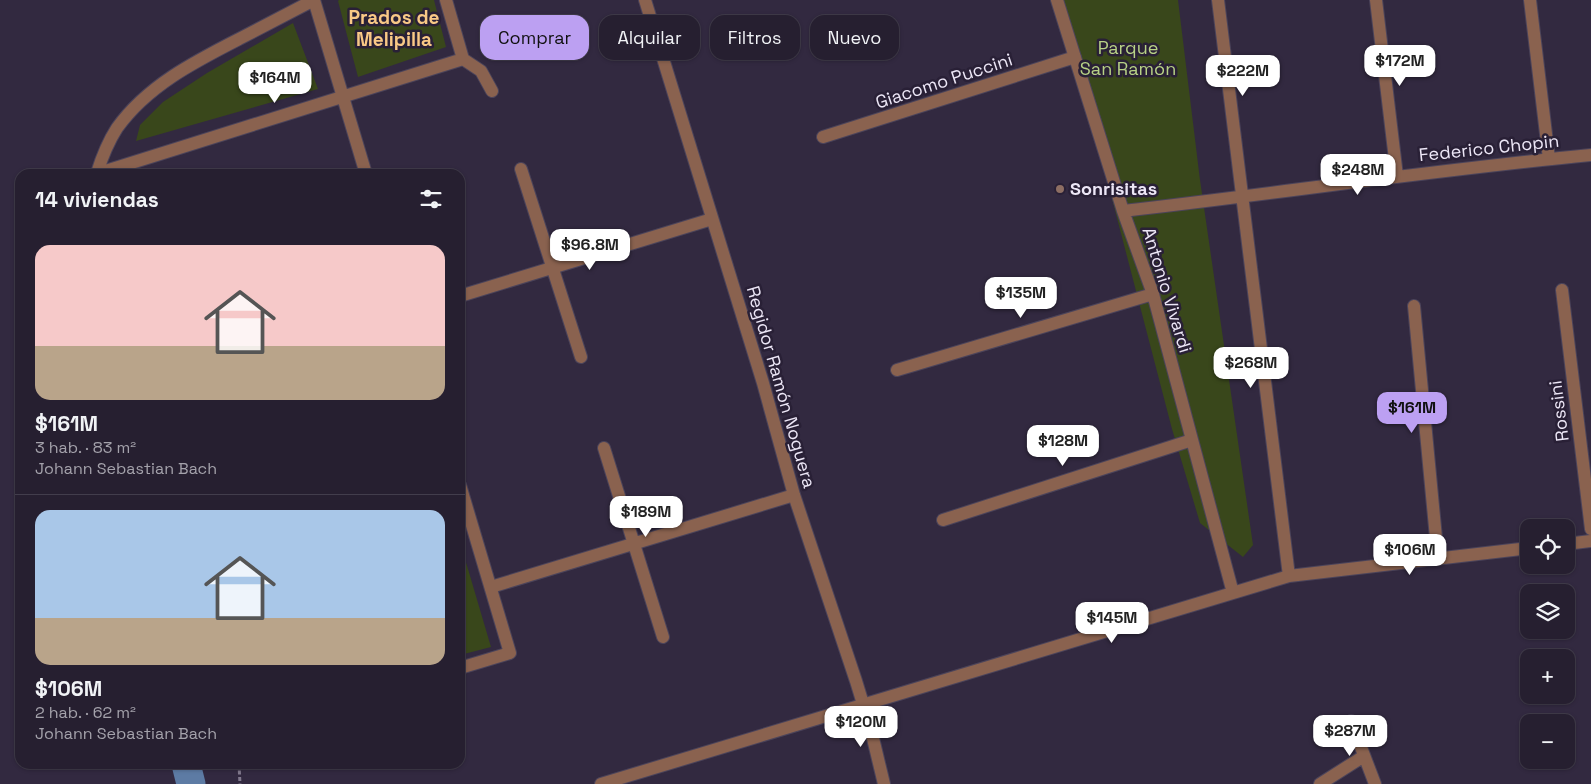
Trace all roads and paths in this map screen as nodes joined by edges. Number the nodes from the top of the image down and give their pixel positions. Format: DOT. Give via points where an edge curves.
graph roads {
  1 [pos="314,0"];
  2 [pos="446,0"];
  3 [pos="645,0"];
  4 [pos="1057,0"];
  5 [pos="1218,0"];
  6 [pos="1376,0"];
  7 [pos="1530,0"];
  8 [pos="1075,57"];
  9 [pos="463,59"];
  10 [pos="492,91"];
  11 [pos="343,97"];
  12 [pos="823,137"];
  13 [pos="1591,155"];
  14 [pos="1550,159"];
  15 [pos="98,169"];
  16 [pos="109,169"];
  17 [pos="365,169"];
  18 [pos="520,170"];
  19 [pos="1397,176"];
  20 [pos="1241,198"];
  21 [pos="1123,211"];
  22 [pos="712,219"];
  23 [pos="552,268"];
  24 [pos="1562,290"];
  25 [pos="465,294"];
  26 [pos="1153,294"];
  27 [pos="1414,306"];
  28 [pos="581,358"];
  29 [pos="897,370"];
  30 [pos="1192,440"];
  31 [pos="604,448"];
  32 [pos="794,495"];
  33 [pos="465,517"];
  34 [pos="943,520"];
  35 [pos="1591,529"];
  36 [pos="1591,540"];
  37 [pos="633,543"];
  38 [pos="1575,543"];
  39 [pos="1520,549"];
  40 [pos="1438,559"];
  41 [pos="1289,576"];
  42 [pos="491,587"];
  43 [pos="1233,593"];
  44 [pos="663,637"];
  45 [pos="465,666"];
  46 [pos="863,705"];
  47 [pos="1351,721"];
  48 [pos="1364,756"];
  49 [pos="239,769"];
  50 [pos="240,784"];
  51 [pos="601,784"];
  52 [pos="884,784"];
  53 [pos="1320,784"];
  54 [pos="1375,784"];
  1 -- 11 [label="street"];
  1 -- 15 [label="street" via="201,58 153,90 117,128"];
  2 -- 9 [label="street"];
  3 -- 22 [label="street, Regidor Ramón Noguera"];
  4 -- 8 [label="street, Antonio Vivardi"];
  5 -- 20 [label="street"];
  6 -- 19 [label="street"];
  7 -- 14 [label="street"];
  8 -- 12 [label="street, Giacomo Puccini"];
  8 -- 21 [label="street, Antonio Vivardi"];
  9 -- 10 [label="street" via="481,71"];
  9 -- 11 [label="street"];
  11 -- 16 [label="street"];
  11 -- 17 [label="street"];
  13 -- 14 [label="street, Federico Chopin"];
  14 -- 19 [label="street, Federico Chopin"];
  18 -- 23 [label="street"];
  19 -- 20 [label="street, Federico Chopin"];
  20 -- 21 [label="street, Federico Chopin"];
  20 -- 41 [label="street"];
  21 -- 26 [label="street, Antonio Vivardi"];
  22 -- 23 [label="street"];
  22 -- 32 [label="street, Regidor Ramón Noguera"];
  23 -- 25 [label="street"];
  23 -- 28 [label="street"];
  24 -- 35 [label="street, Rossini"];
  26 -- 29 [label="street"];
  26 -- 30 [label="street, Antonio Vivardi"];
  27 -- 40 [label="street"];
  30 -- 34 [label="street"];
  30 -- 43 [label="street, Antonio Vivardi"];
  31 -- 37 [label="street"];
  32 -- 37 [label="street"];
  32 -- 46 [label="street, Regidor Ramón Noguera"];
  33 -- 42 [label="street"];
  36 -- 38 [label="street"];
  37 -- 42 [label="street"];
  37 -- 44 [label="street"];
  39 -- 40 [label="street"];
  40 -- 41 [label="street"];
  41 -- 43 [label="street"];
  42 -- 45 [label="street" via="510,653"];
  43 -- 46 [label="street"];
  46 -- 51 [label="street"];
  46 -- 52 [label="street, Regidor Ramón Noguera"];
  47 -- 48 [label="street"];
  48 -- 53 [label="street"];
  48 -- 54 [label="street"];
  49 -- 50 [label="path"];
}
